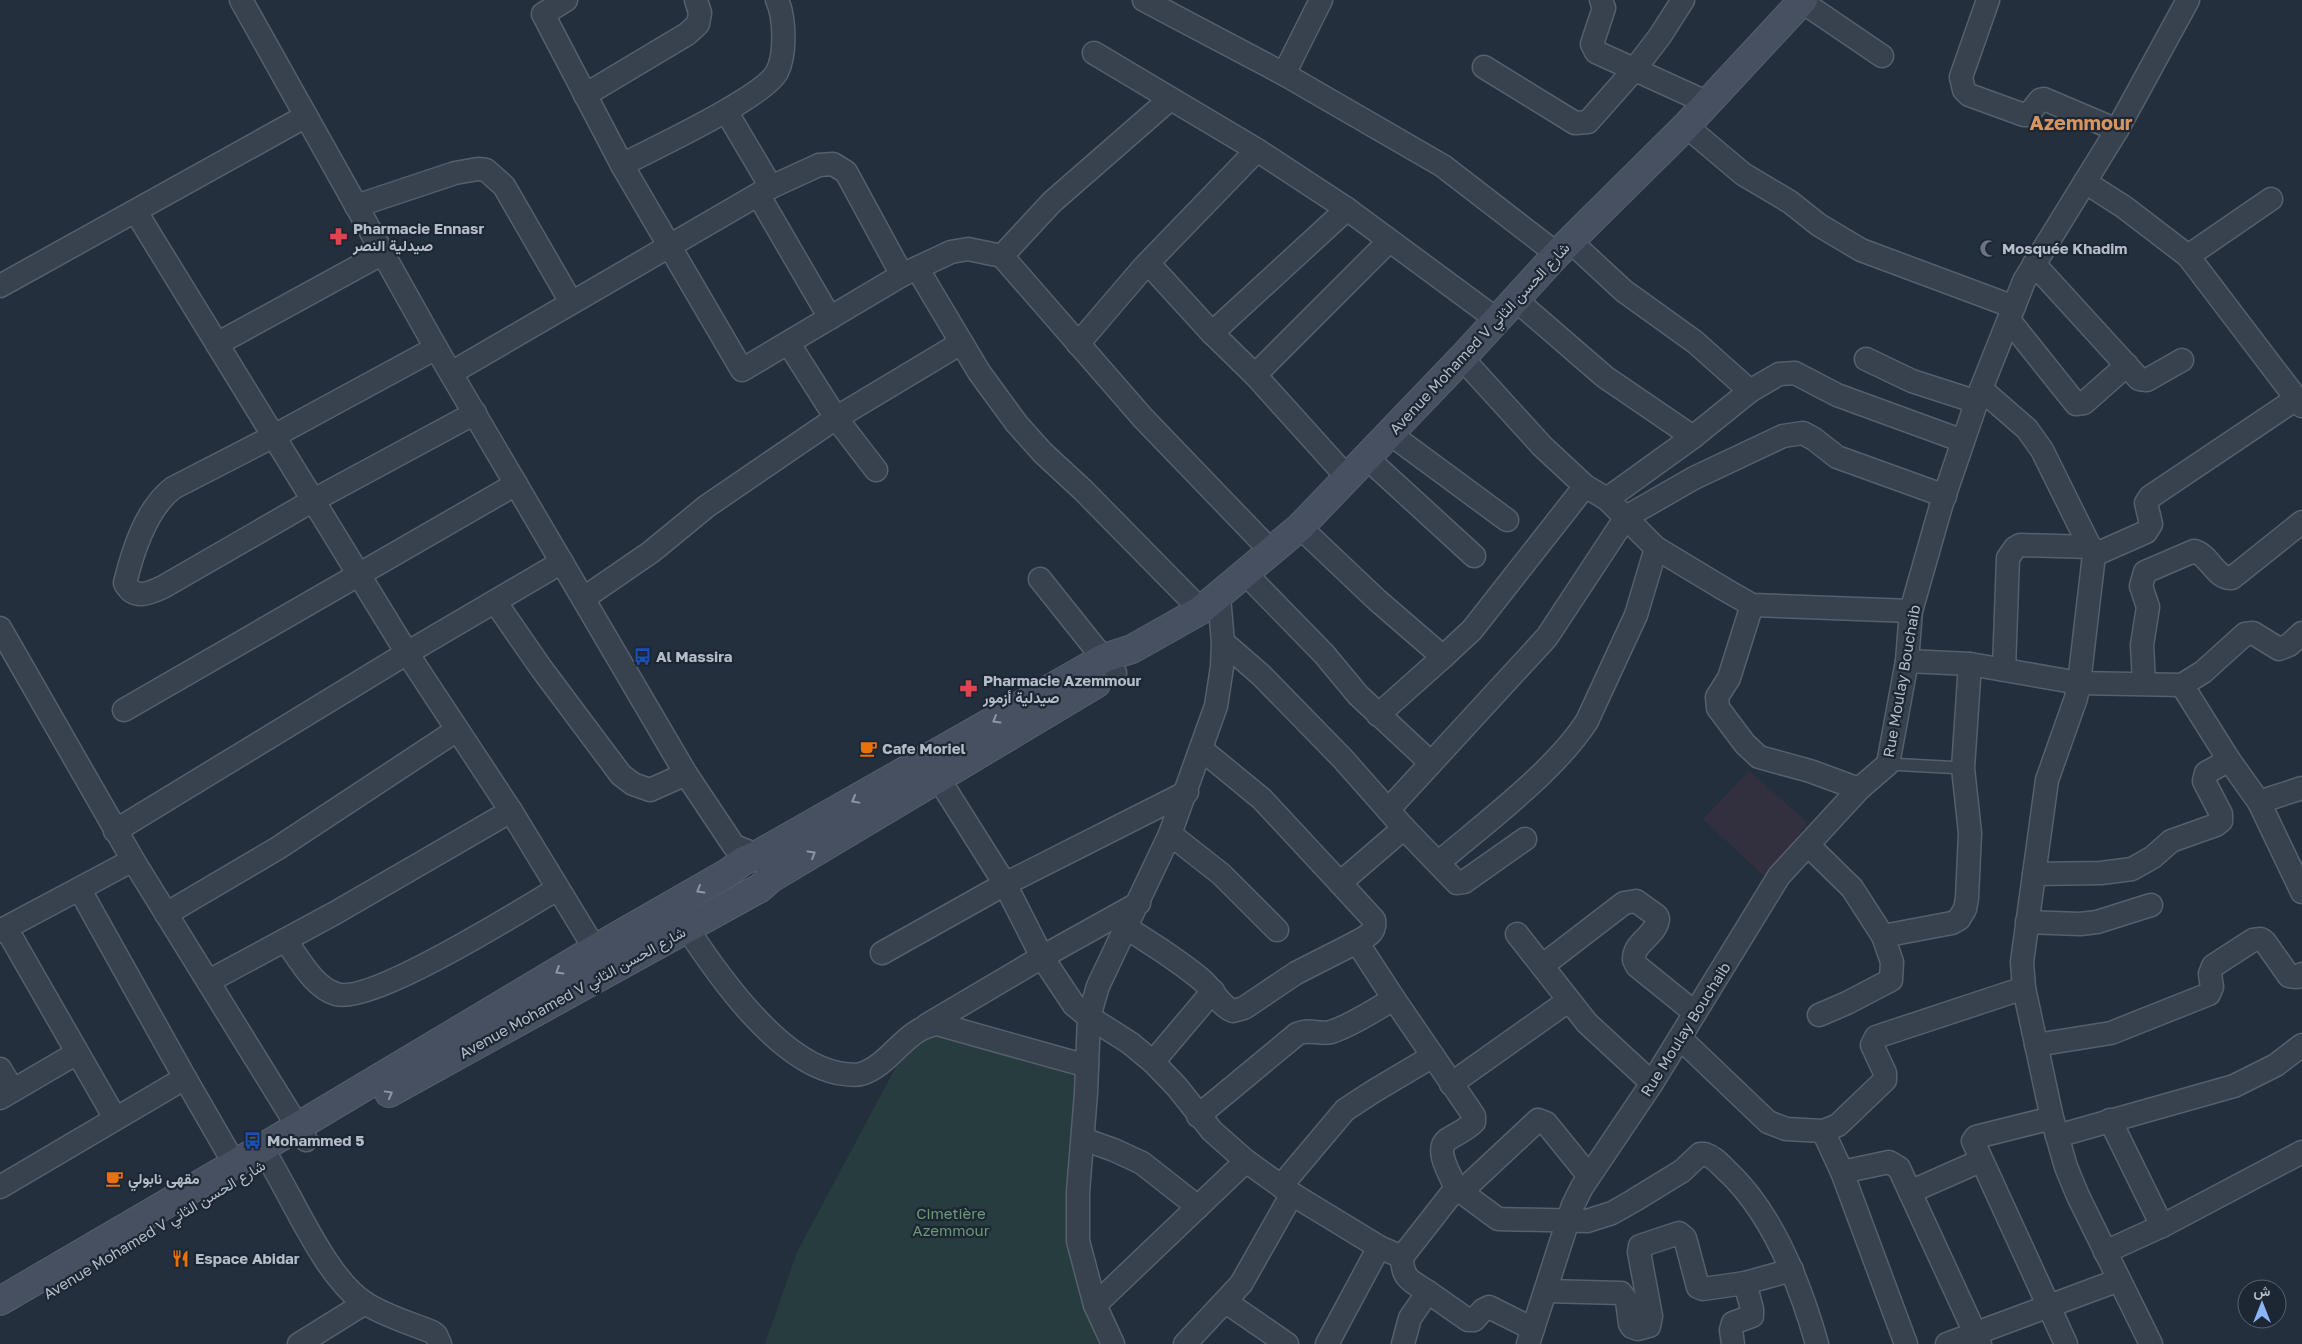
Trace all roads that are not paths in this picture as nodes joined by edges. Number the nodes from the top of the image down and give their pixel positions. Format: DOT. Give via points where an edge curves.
graph roads {
  1 [pos="241,0"];
  2 [pos="566,0"];
  3 [pos="696,0"];
  4 [pos="777,0"];
  5 [pos="1144,0"];
  6 [pos="1321,0"];
  7 [pos="1602,0"];
  8 [pos="1683,0"];
  9 [pos="1988,0"];
  10 [pos="2188,0"];
  11 [pos="1802,1"];
  12 [pos="1094,53"];
  13 [pos="1882,56"];
  14 [pos="1484,67"];
  15 [pos="1634,70"];
  16 [pos="1284,74"];
  17 [pos="585,95"];
  18 [pos="1170,99"];
  19 [pos="1708,103"];
  20 [pos="726,111"];
  21 [pos="306,116"];
  22 [pos="1686,126"];
  23 [pos="2117,130"];
  24 [pos="1257,150"];
  25 [pos="622,165"];
  26 [pos="2085,182"];
  27 [pos="765,192"];
  28 [pos="2271,199"];
  29 [pos="356,206"];
  30 [pos="1347,209"];
  31 [pos="136,212"];
  32 [pos="1389,241"];
  33 [pos="669,246"];
  34 [pos="1564,247"];
  35 [pos="383,253"];
  36 [pos="1002,256"];
  37 [pos="2188,256"];
  38 [pos="1148,262"];
  39 [pos="2034,264"];
  40 [pos="910,272"];
  41 [pos="0,286"];
  42 [pos="1516,300"];
  43 [pos="571,302"];
  44 [pos="2012,313"];
  45 [pos="830,318"];
  46 [pos="1496,319"];
  47 [pos="1212,333"];
  48 [pos="961,343"];
  49 [pos="217,344"];
  50 [pos="789,344"];
  51 [pos="1078,344"];
  52 [pos="436,348"];
  53 [pos="1462,358"];
  54 [pos="1866,359"];
  55 [pos="2182,360"];
  56 [pos="2126,365"];
  57 [pos="451,373"];
  58 [pos="1255,375"];
  59 [pos="1750,391"];
  60 [pos="1979,396"];
  61 [pos="2299,402"];
  62 [pos="475,413"];
  63 [pos="836,418"];
  64 [pos="1389,433"];
  65 [pos="274,436"];
  66 [pos="1693,438"];
  67 [pos="1963,441"];
  68 [pos="1367,458"];
  69 [pos="876,470"];
  70 [pos="1347,477"];
  71 [pos="516,484"];
  72 [pos="1585,486"];
  73 [pos="1945,496"];
  74 [pos="1607,499"];
  75 [pos="312,501"];
  76 [pos="1626,517"];
  77 [pos="1507,520"];
  78 [pos="2302,522"];
  79 [pos="1300,527"];
  80 [pos="1656,548"];
  81 [pos="1271,551"];
  82 [pos="2093,551"];
  83 [pos="1474,556"];
  84 [pos="562,562"];
  85 [pos="1245,573"];
  86 [pos="358,574"];
  87 [pos="1040,580"];
  88 [pos="584,598"];
  89 [pos="496,603"];
  90 [pos="1210,604"];
  91 [pos="1752,605"];
  92 [pos="1911,611"];
  93 [pos="0,628"];
  94 [pos="1223,642"];
  95 [pos="2298,645"];
  96 [pos="407,653"];
  97 [pos="1443,657"];
  98 [pos="1907,661"];
  99 [pos="1970,664"];
  100 [pos="1110,665"];
  101 [pos="2004,670"];
  102 [pos="2079,683"];
  103 [pos="2144,683"];
  104 [pos="2182,685"];
  105 [pos="124,710"];
  106 [pos="1378,715"];
  107 [pos="457,730"];
  108 [pos="1201,749"];
  109 [pos="2229,760"];
  110 [pos="1431,763"];
  111 [pos="1888,764"];
  112 [pos="1963,768"];
  113 [pos="932,769"];
  114 [pos="686,774"];
  115 [pos="2302,788"];
  116 [pos="1859,789"];
  117 [pos="1186,792"];
  118 [pos="2260,802"];
  119 [pos="1388,810"];
  120 [pos="511,812"];
  121 [pos="1404,828"];
  122 [pos="115,831"];
  123 [pos="1170,834"];
  124 [pos="1525,839"];
  125 [pos="1808,845"];
  126 [pos="740,858"];
  127 [pos="133,860"];
  128 [pos="1438,863"];
  129 [pos="2034,874"];
  130 [pos="770,879"];
  131 [pos="1340,883"];
  132 [pos="1005,884"];
  133 [pos="557,889"];
  134 [pos="80,890"];
  135 [pos="2302,892"];
  136 [pos="745,895"];
  137 [pos="1139,902"];
  138 [pos="2151,905"];
  139 [pos="166,914"];
  140 [pos="2027,922"];
  141 [pos="687,928"];
  142 [pos="1127,928"];
  143 [pos="3,930"];
  144 [pos="1277,930"];
  145 [pos="1517,934"];
  146 [pos="1883,936"];
  147 [pos="285,940"];
  148 [pos="1357,942"];
  149 [pos="595,949"];
  150 [pos="882,954"];
  151 [pos="1042,957"];
  152 [pos="1542,966"];
  153 [pos="2302,974"];
  154 [pos="209,981"];
  155 [pos="2024,988"];
  156 [pos="1213,992"];
  157 [pos="1394,999"];
  158 [pos="1568,1001"];
  159 [pos="1694,1012"];
  160 [pos="1819,1015"];
  161 [pos="1089,1017"];
  162 [pos="927,1026"];
  163 [pos="1680,1038"];
  164 [pos="2302,1044"];
  165 [pos="2036,1045"];
  166 [pos="77,1053"];
  167 [pos="1433,1056"];
  168 [pos="1153,1062"];
  169 [pos="1087,1066"];
  170 [pos="0,1069"];
  171 [pos="186,1078"];
  172 [pos="1652,1083"];
  173 [pos="1451,1084"];
  174 [pos="6,1094"];
  175 [pos="1198,1116"];
  176 [pos="115,1118"];
  177 [pos="2110,1120"];
  178 [pos="2054,1127"];
  179 [pos="1823,1131"];
  180 [pos="302,1134"];
  181 [pos="1083,1139"];
  182 [pos="2302,1152"];
  183 [pos="266,1154"];
  184 [pos="1246,1161"];
  185 [pos="1980,1161"];
  186 [pos="234,1163"];
  187 [pos="1842,1172"];
  188 [pos="1589,1176"];
  189 [pos="0,1187"];
  190 [pos="1287,1190"];
  191 [pos="1459,1190"];
  192 [pos="1910,1192"];
  193 [pos="1198,1207"];
  194 [pos="1567,1222"];
  195 [pos="2162,1226"];
  196 [pos="1379,1247"];
  197 [pos="2105,1252"];
  198 [pos="1402,1257"];
  199 [pos="1792,1270"];
  200 [pos="2119,1280"];
  201 [pos="1744,1283"];
  202 [pos="1546,1291"];
  203 [pos="1428,1292"];
  204 [pos="0,1301"];
  205 [pos="1226,1302"];
  206 [pos="365,1303"];
  207 [pos="1095,1305"];
  208 [pos="2048,1306"];
  209 [pos="0,1322"];
  210 [pos="1530,1337"];
  211 [pos="1977,1339"];
  212 [pos="1277,1342"];
  213 [pos="299,1344"];
  214 [pos="440,1344"];
  215 [pos="1114,1344"];
  216 [pos="1185,1344"];
  217 [pos="1326,1344"];
  218 [pos="1403,1344"];
  219 [pos="1733,1344"];
  220 [pos="1817,1344"];
  221 [pos="1906,1344"];
  222 [pos="1948,1344"];
  223 [pos="2066,1344"];
  224 [pos="2151,1344"];
  1 -- 21 [label="street"];
  2 -- 17 [label="street" via="543,14"];
  3 -- 17 [label="street" via="700,13 698,24 687,34"];
  4 -- 20 [label="street" via="783,28 777,72 766,84"];
  5 -- 16 [label="street"];
  6 -- 16 [label="street"];
  7 -- 15 [label="street" via="1604,8 1592,39 1593,48"];
  8 -- 15 [label="street"];
  9 -- 23 [label="street" via="1960,77 1964,90 1969,95 2024,115 2044,99"];
  10 -- 23 [label="street, Rue Moulay Bouchaib"];
  11 -- 13 [label="street"];
  11 -- 19 [label="main road, Avenue Mohamed V شارع الحسن الثاني"];
  12 -- 18 [label="street"];
  14 -- 15 [label="street" via="1574,123 1582,124 1593,118"];
  15 -- 19 [label="street"];
  16 -- 34 [label="street" via="1443,166"];
  17 -- 25 [label="street"];
  18 -- 24 [label="street"];
  18 -- 36 [label="street" via="1052,202"];
  19 -- 22 [label="main road, Avenue Mohamed V شارع الحسن الثاني"];
  20 -- 25 [label="street"];
  20 -- 27 [label="street"];
  21 -- 29 [label="street"];
  21 -- 31 [label="street"];
  22 -- 34 [label="main road, Avenue Mohamed V شارع الحسن الثاني"];
  22 -- 44 [label="street" via="1743,174 1861,250"];
  23 -- 26 [label="street, Rue Moulay Bouchaib"];
  24 -- 30 [label="street"];
  24 -- 38 [label="street"];
  25 -- 33 [label="street"];
  26 -- 37 [label="street"];
  26 -- 39 [label="street, Rue Moulay Bouchaib"];
  27 -- 33 [label="street"];
  27 -- 40 [label="street" via="818,165 833,164 846,172"];
  27 -- 45 [label="street"];
  28 -- 37 [label="street"];
  29 -- 35 [label="street"];
  29 -- 43 [label="street" via="455,173 486,170 504,186"];
  30 -- 32 [label="street"];
  30 -- 47 [label="street"];
  31 -- 41 [label="street"];
  31 -- 49 [label="street"];
  32 -- 46 [label="street"];
  32 -- 58 [label="street"];
  33 -- 43 [label="street"];
  33 -- 50 [label="street" via="742,370"];
  34 -- 42 [label="main road, Avenue Mohamed V شارع الحسن الثاني"];
  34 -- 59 [label="street" via="1695,342"];
  35 -- 49 [label="street"];
  35 -- 52 [label="street"];
  36 -- 40 [label="street" via="968,249 952,252"];
  36 -- 51 [label="street"];
  37 -- 61 [label="street"];
  38 -- 47 [label="street"];
  38 -- 51 [label="street"];
  39 -- 44 [label="street, Rue Moulay Bouchaib"];
  39 -- 56 [label="street"];
  40 -- 45 [label="street"];
  40 -- 48 [label="street"];
  42 -- 46 [label="main road, Avenue Mohamed V شارع الحسن الثاني"];
  42 -- 66 [label="street" via="1605,377"];
  43 -- 57 [label="street"];
  44 -- 56 [label="street" via="2076,404 2084,403"];
  44 -- 60 [label="street, Rue Moulay Bouchaib"];
  45 -- 50 [label="street"];
  46 -- 53 [label="main road, Avenue Mohamed V شارع الحسن الثاني"];
  47 -- 58 [label="street"];
  48 -- 63 [label="street"];
  48 -- 90 [label="street" via="978,372 1043,454"];
  49 -- 65 [label="street"];
  50 -- 63 [label="street"];
  51 -- 81 [label="street"];
  52 -- 57 [label="street"];
  52 -- 65 [label="street"];
  53 -- 64 [label="main road, Avenue Mohamed V شارع الحسن الثاني"];
  53 -- 72 [label="street" via="1542,446"];
  54 -- 60 [label="street" via="1912,381"];
  55 -- 56 [label="street" via="2147,380 2139,379"];
  57 -- 62 [label="street"];
  58 -- 70 [label="street"];
  59 -- 66 [label="street"];
  59 -- 67 [label="street" via="1779,374 1795,373 1837,395"];
  60 -- 67 [label="street, Rue Moulay Bouchaib"];
  60 -- 82 [label="street" via="2027,429 2042,450"];
  61 -- 82 [label="street" via="2150,497 2146,503 2151,524 2146,532"];
  62 -- 71 [label="street"];
  62 -- 75 [label="street"];
  63 -- 69 [label="street"];
  63 -- 88 [label="street" via="707,506 651,552"];
  64 -- 68 [label="main road, Avenue Mohamed V شارع الحسن الثاني"];
  64 -- 77 [label="street"];
  65 -- 75 [label="street"];
  65 -- 75 [label="street" via="173,488 162,497 150,515 130,564 125,582 129,591 136,595 163,587"];
  66 -- 74 [label="street"];
  67 -- 73 [label="street, Rue Moulay Bouchaib"];
  68 -- 70 [label="main road, Avenue Mohamed V شارع الحسن الثاني"];
  68 -- 83 [label="street"];
  70 -- 79 [label="main road, Avenue Mohamed V شارع الحسن الثاني"];
  71 -- 84 [label="street"];
  71 -- 86 [label="street"];
  72 -- 74 [label="street"];
  72 -- 97 [label="street" via="1472,630"];
  73 -- 76 [label="street" via="1850,462 1803,433 1794,433 1702,474"];
  73 -- 92 [label="street, Rue Moulay Bouchaib"];
  74 -- 76 [label="street"];
  75 -- 86 [label="street"];
  76 -- 80 [label="street"];
  76 -- 110 [label="street" via="1547,636"];
  78 -- 103 [label="street" via="2232,578 2223,576 2194,551 2145,572 2140,586 2148,607 2142,645"];
  79 -- 81 [label="main road, Avenue Mohamed V شارع الحسن الثاني"];
  79 -- 97 [label="street"];
  80 -- 91 [label="street"];
  80 -- 128 [label="street" via="1636,616 1577,736 1530,784"];
  81 -- 85 [label="main road, Avenue Mohamed V شارع الحسن الثاني"];
  82 -- 101 [label="street" via="2020,545 2015,548 2008,558"];
  82 -- 102 [label="street"];
  84 -- 88 [label="street"];
  84 -- 89 [label="street"];
  85 -- 90 [label="main road, Avenue Mohamed V شارع الحسن الثاني"];
  85 -- 106 [label="street"];
  86 -- 96 [label="street"];
  86 -- 105 [label="street"];
  87 -- 100 [label="street"];
  88 -- 114 [label="street"];
  89 -- 96 [label="street"];
  89 -- 114 [label="street" via="621,775 650,790"];
  90 -- 94 [label="street"];
  90 -- 100 [label="main road, Avenue Mohamed V شارع الحسن الثاني"];
  91 -- 92 [label="street"];
  91 -- 116 [label="street" via="1729,678 1717,697 1718,708 1744,744 1759,758 1810,771"];
  92 -- 98 [label="street, Rue Moulay Bouchaib"];
  93 -- 122 [label="street"];
  94 -- 108 [label="street" via="1216,706"];
  94 -- 119 [label="street" via="1261,675 1331,746"];
  95 -- 104 [label="street" via="2280,649 2253,634 2245,634 2203,672"];
  96 -- 107 [label="street"];
  96 -- 122 [label="street"];
  97 -- 106 [label="street"];
  98 -- 99 [label="street"];
  98 -- 111 [label="street, Rue Moulay Bouchaib"];
  99 -- 101 [label="street"];
  99 -- 112 [label="street"];
  100 -- 113 [label="main road, Avenue Mohamed V شارع الحسن الثاني"];
  101 -- 102 [label="street"];
  102 -- 103 [label="street"];
  102 -- 129 [label="street" via="2047,780"];
  103 -- 104 [label="street"];
  104 -- 109 [label="street"];
  106 -- 110 [label="street"];
  107 -- 120 [label="street"];
  107 -- 139 [label="street" via="278,848"];
  108 -- 117 [label="street"];
  108 -- 131 [label="street" via="1262,799"];
  109 -- 118 [label="street"];
  109 -- 129 [label="street" via="2204,776 2221,814 2221,821 2216,825 2171,841 2132,869"];
  110 -- 119 [label="street"];
  111 -- 112 [label="lane"];
  111 -- 116 [label="street, Rue Moulay Bouchaib"];
  112 -- 146 [label="street" via="1970,833 1965,909 1952,923"];
  113 -- 126 [label="main road, Avenue Mohamed V شارع الحسن الثاني, one-way"];
  130 -- 113 [label="main road, Avenue Mohamed V شارع الحسن الثاني, one-way"];
  113 -- 132 [label="street"];
  114 -- 126 [label="street"];
  115 -- 118 [label="street"];
  116 -- 125 [label="street, Rue Moulay Bouchaib"];
  117 -- 123 [label="street"];
  117 -- 132 [label="street"];
  118 -- 135 [label="street"];
  119 -- 121 [label="street"];
  120 -- 133 [label="street"];
  120 -- 147 [label="street"];
  121 -- 128 [label="street"];
  121 -- 131 [label="street"];
  122 -- 127 [label="street"];
  123 -- 137 [label="street"];
  123 -- 144 [label="street" via="1221,874"];
  124 -- 128 [label="street" via="1461,884"];
  125 -- 146 [label="street" via="1852,888"];
  125 -- 159 [label="street, Rue Moulay Bouchaib" via="1770,890"];
  126 -- 130 [label="street" via="767,866"];
  126 -- 136 [label="street" via="736,886"];
  126 -- 149 [label="main road, Avenue Mohamed V شارع الحسن الثاني, one-way"];
  127 -- 134 [label="street"];
  127 -- 139 [label="street"];
  129 -- 140 [label="street"];
  130 -- 136 [label="main road, Avenue Mohamed V شارع الحسن الثاني"];
  131 -- 148 [label="street" via="1374,920 1372,932"];
  132 -- 150 [label="street"];
  132 -- 151 [label="street"];
  133 -- 147 [label="street" via="429,962 357,994 339,995 326,989"];
  133 -- 149 [label="street"];
  134 -- 143 [label="street"];
  134 -- 171 [label="street"];
  136 -- 141 [label="main road, Avenue Mohamed V شارع الحسن الثاني"];
  137 -- 142 [label="street"];
  137 -- 151 [label="street"];
  138 -- 140 [label="street" via="2097,922"];
  139 -- 154 [label="street"];
  140 -- 155 [label="street" via="2022,962"];
  141 -- 162 [label="street" via="751,1013 794,1051 825,1069 861,1074"];
  180 -- 141 [label="main road, Avenue Mohamed V شارع الحسن الثاني, one-way"];
  142 -- 156 [label="street" via="1179,962"];
  142 -- 161 [label="street" via="1098,986"];
  143 -- 166 [label="street"];
  145 -- 152 [label="street"];
  146 -- 160 [label="street" via="1892,962 1891,980"];
  147 -- 154 [label="street"];
  148 -- 156 [label="street" via="1296,973 1238,1010 1229,1010"];
  148 -- 157 [label="street"];
  149 -- 180 [label="main road, Avenue Mohamed V شارع الحسن الثاني, one-way"];
  151 -- 161 [label="street" via="1067,997"];
  151 -- 162 [label="street"];
  152 -- 158 [label="street"];
  152 -- 159 [label="street" via="1624,903 1636,902 1658,920 1656,927 1636,948 1634,960 1637,966"];
  153 -- 165 [label="street" via="2289,976 2265,942 2253,940 2213,966 2209,994 2111,1033"];
  154 -- 180 [label="street"];
  155 -- 165 [label="street"];
  155 -- 179 [label="street" via="1876,1037 1872,1045 1886,1080 1838,1125"];
  156 -- 168 [label="street"];
  157 -- 167 [label="street"];
  157 -- 175 [label="street" via="1334,1031 1303,1031 1297,1034"];
  158 -- 172 [label="street" via="1607,1044"];
  158 -- 173 [label="street"];
  159 -- 163 [label="street, Rue Moulay Bouchaib"];
  161 -- 168 [label="street" via="1118,1034"];
  161 -- 169 [label="street"];
  162 -- 169 [label="street" via="944,1026"];
  163 -- 172 [label="street, Rue Moulay Bouchaib"];
  163 -- 179 [label="street" via="1768,1122 1786,1129"];
  164 -- 177 [label="street" via="2276,1065 2234,1086"];
  165 -- 178 [label="street"];
  166 -- 174 [label="street"];
  166 -- 176 [label="street"];
  167 -- 173 [label="street"];
  167 -- 190 [label="street" via="1345,1110"];
  168 -- 175 [label="street"];
  169 -- 181 [label="street"];
  170 -- 174 [label="street"];
  171 -- 176 [label="street"];
  171 -- 186 [label="street"];
  172 -- 188 [label="street, Rue Moulay Bouchaib"];
  173 -- 191 [label="street" via="1474,1118 1442,1148"];
  175 -- 184 [label="street"];
  176 -- 189 [label="street"];
  177 -- 178 [label="street"];
  177 -- 195 [label="street"];
  178 -- 185 [label="street" via="1976,1137 1973,1144"];
  178 -- 197 [label="street" via="2078,1196"];
  179 -- 187 [label="street"];
  180 -- 183 [label="main road, Avenue Mohamed V شارع الحسن الثاني"];
  181 -- 193 [label="street" via="1142,1163"];
  181 -- 207 [label="street" via="1078,1241"];
  182 -- 195 [label="street"];
  183 -- 186 [label="main road, Avenue Mohamed V شارع الحسن الثاني"];
  183 -- 206 [label="street" via="320,1249 342,1280"];
  183 -- 209 [label="main road, Avenue Mohamed V شارع الحسن الثاني"];
  184 -- 190 [label="street"];
  184 -- 193 [label="street"];
  185 -- 192 [label="street"];
  185 -- 208 [label="street"];
  186 -- 204 [label="main road, Avenue Mohamed V شارع الحسن الثاني"];
  187 -- 192 [label="street" via="1889,1162 1899,1168"];
  187 -- 221 [label="street"];
  188 -- 191 [label="street" via="1546,1123 1538,1120"];
  188 -- 194 [label="street, Rue Moulay Bouchaib"];
  190 -- 196 [label="street"];
  190 -- 205 [label="street" via="1251,1269"];
  191 -- 194 [label="street" via="1498,1219"];
  191 -- 198 [label="street"];
  192 -- 211 [label="street"];
  193 -- 207 [label="street"];
  194 -- 199 [label="street" via="1587,1221 1612,1213 1660,1186 1700,1154 1706,1154 1747,1193"];
  194 -- 202 [label="street, Rue Moulay Bouchaib"];
  195 -- 197 [label="street"];
  196 -- 198 [label="street"];
  196 -- 217 [label="street"];
  197 -- 200 [label="street"];
  198 -- 203 [label="street" via="1406,1277"];
  199 -- 201 [label="street"];
  199 -- 220 [label="street"];
  200 -- 208 [label="street"];
  200 -- 224 [label="street"];
  201 -- 202 [label="street" via="1704,1289 1698,1287 1685,1238 1679,1233 1640,1246 1651,1316 1649,1326 1632,1327 1627,1301 1621,1293"];
  201 -- 219 [label="street" via="1752,1313 1750,1318 1733,1323"];
  202 -- 210 [label="street, Rue Moulay Bouchaib"];
  203 -- 210 [label="street" via="1468,1320 1474,1320 1489,1307"];
  203 -- 218 [label="street" via="1410,1318"];
  205 -- 212 [label="street"];
  205 -- 216 [label="street"];
  206 -- 213 [label="street"];
  206 -- 214 [label="street" via="432,1332"];
  207 -- 215 [label="street"];
  208 -- 211 [label="street"];
  208 -- 223 [label="street"];
  211 -- 222 [label="street"];
}
